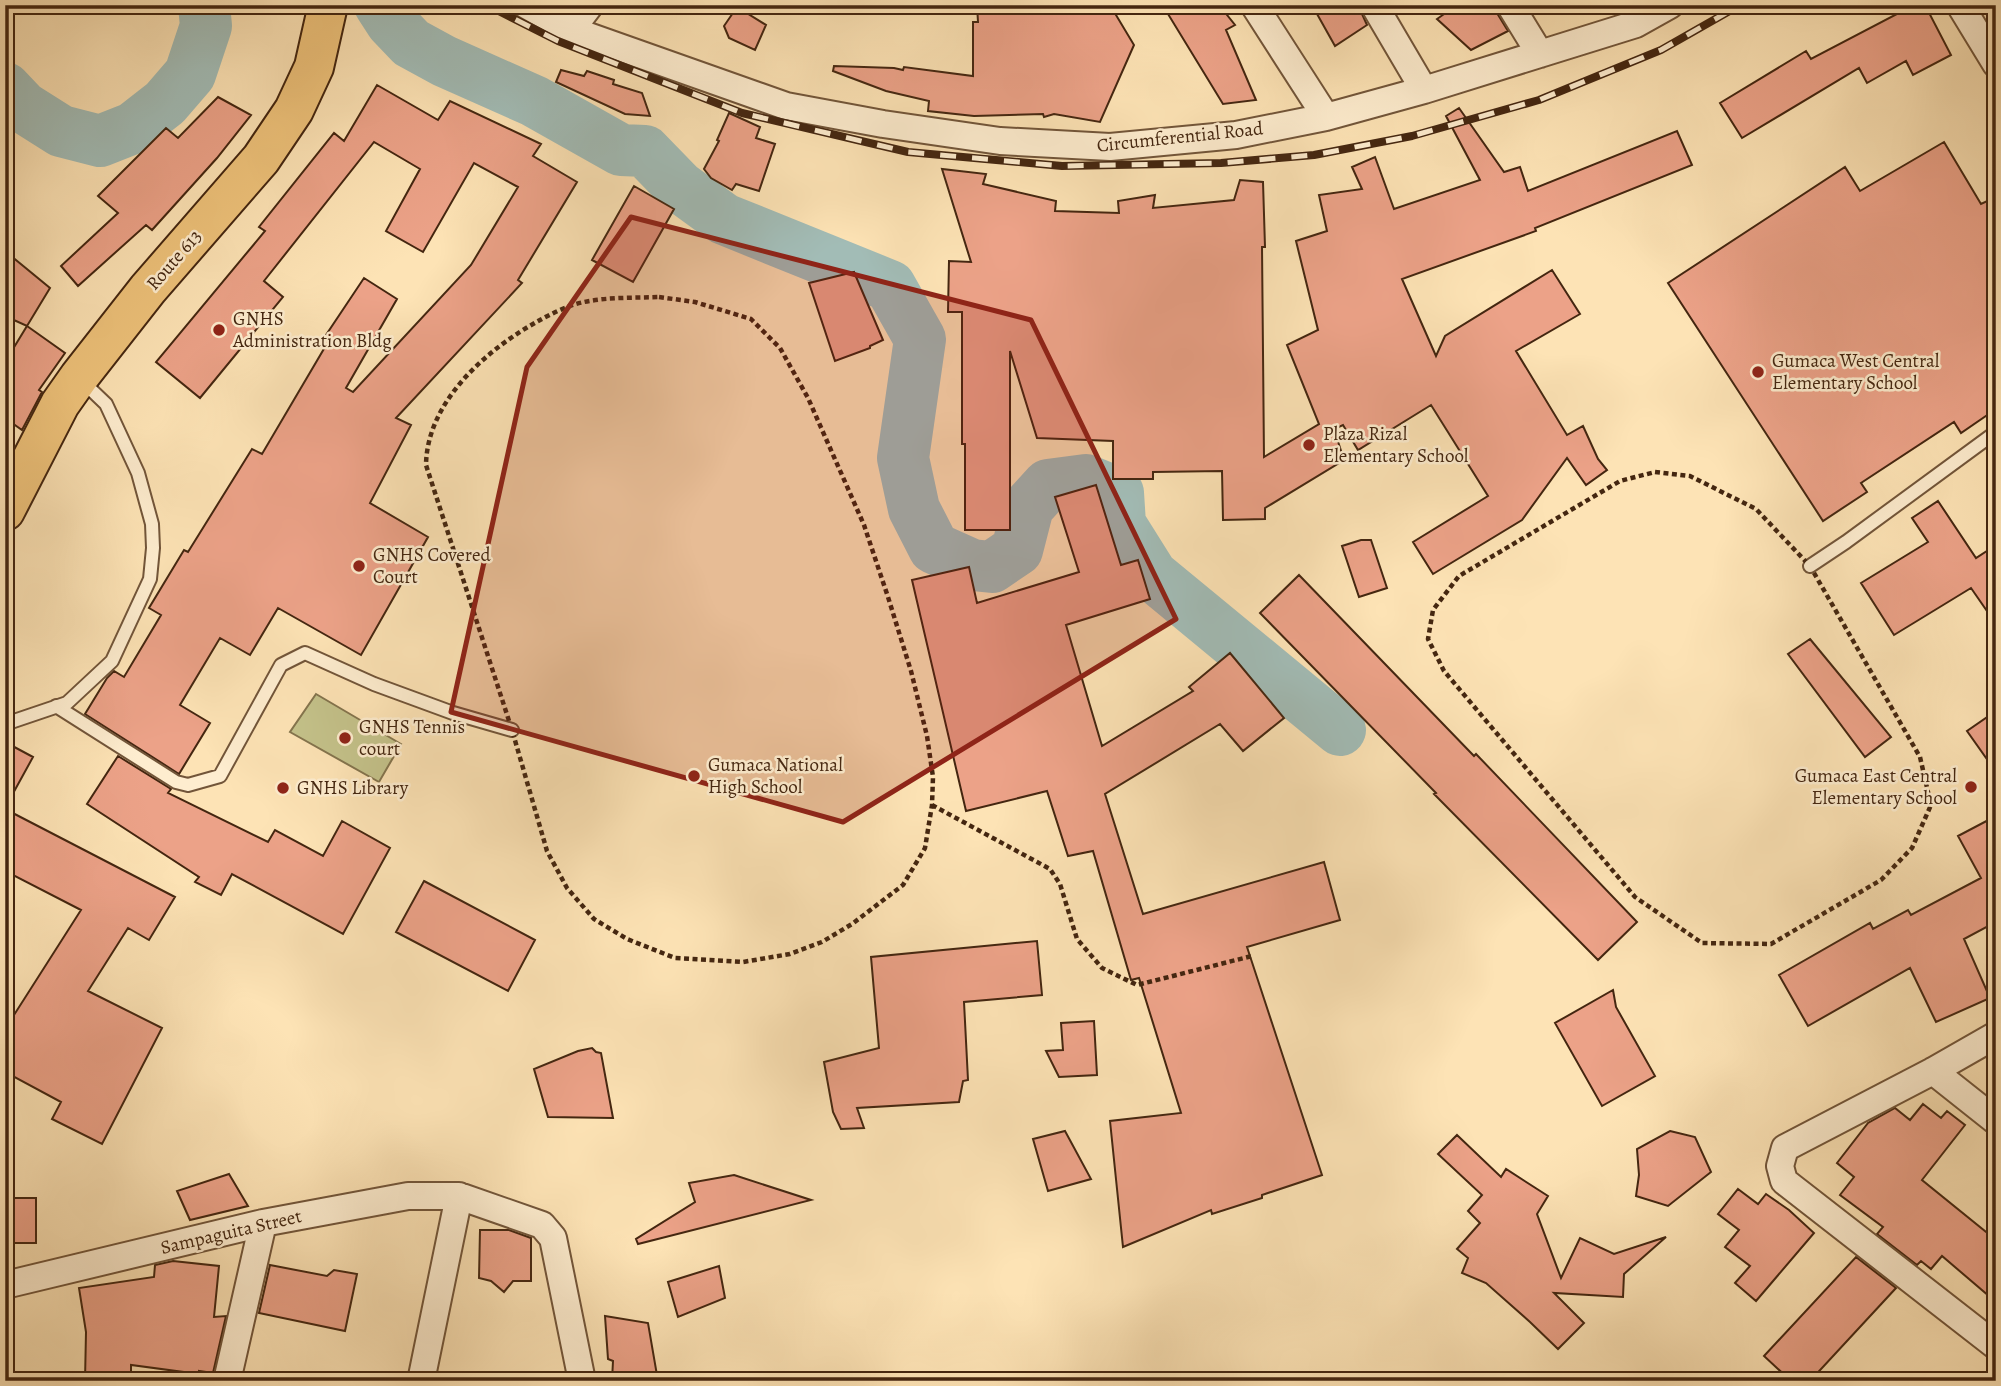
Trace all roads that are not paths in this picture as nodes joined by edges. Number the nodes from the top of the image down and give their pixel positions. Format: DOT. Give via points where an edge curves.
graph roads {
  1 [pos="526,5"];
  2 [pos="590,5"];
  3 [pos="1254,5"];
  4 [pos="1374,5"];
  5 [pos="1510,5"];
  6 [pos="1670,5"];
  7 [pos="1960,5"];
  8 [pos="328,6"];
  9 [pos="1630,15"];
  10 [pos="571,30"];
  11 [pos="1539,54"];
  12 [pos="1994,56"];
  13 [pos="1424,90"];
  14 [pos="1326,117"];
  15 [pos="79,377"];
  16 [pos="1996,432"];
  17 [pos="5,511"];
  18 [pos="1810,566"];
  19 [pos="55,706"];
  20 [pos="5,724"];
  21 [pos="512,730"];
  22 [pos="1996,1035"];
  23 [pos="1933,1071"];
  24 [pos="1996,1121"];
  25 [pos="459,1196"];
  26 [pos="262,1223"];
  27 [pos="5,1285"];
  28 [pos="1996,1346"];
  29 [pos="227,1381"];
  30 [pos="421,1381"];
  31 [pos="582,1381"];
  1 -- 10 [label="street, Circumferential Road"];
  2 -- 10 [label="street"];
  3 -- 14 [label="street"];
  4 -- 13 [label="street"];
  5 -- 11 [label="street"];
  6 -- 9 [label="street, Circumferential Road"];
  7 -- 12 [label="street"];
  8 -- 15 [label="main road, Route 613" via="314,67 288,120 261,159"];
  9 -- 11 [label="street, Circumferential Road"];
  10 -- 14 [label="street, Circumferential Road" via="786,106 1000,141 1110,147 1237,135"];
  11 -- 13 [label="street, Circumferential Road"];
  13 -- 14 [label="street, Circumferential Road"];
  15 -- 17 [label="main road, Route 613" via="60,404"];
  15 -- 19 [label="lane" via="106,404 138,473 152,524 153,548 150,579 112,661 67,702"];
  16 -- 18 [label="lane"];
  19 -- 20 [label="lane"];
  19 -- 21 [label="lane" via="176,782 188,785 220,776 281,665 305,653 374,684"];
  22 -- 23 [label="street"];
  23 -- 24 [label="street"];
  23 -- 28 [label="street" via="1786,1148 1780,1166 1784,1181"];
  25 -- 26 [label="street, Sampaguita Street" via="408,1196"];
  25 -- 30 [label="street"];
  25 -- 31 [label="street, Sampaguita Street" via="549,1231"];
  26 -- 27 [label="street, Sampaguita Street"];
  26 -- 29 [label="street"];
}
